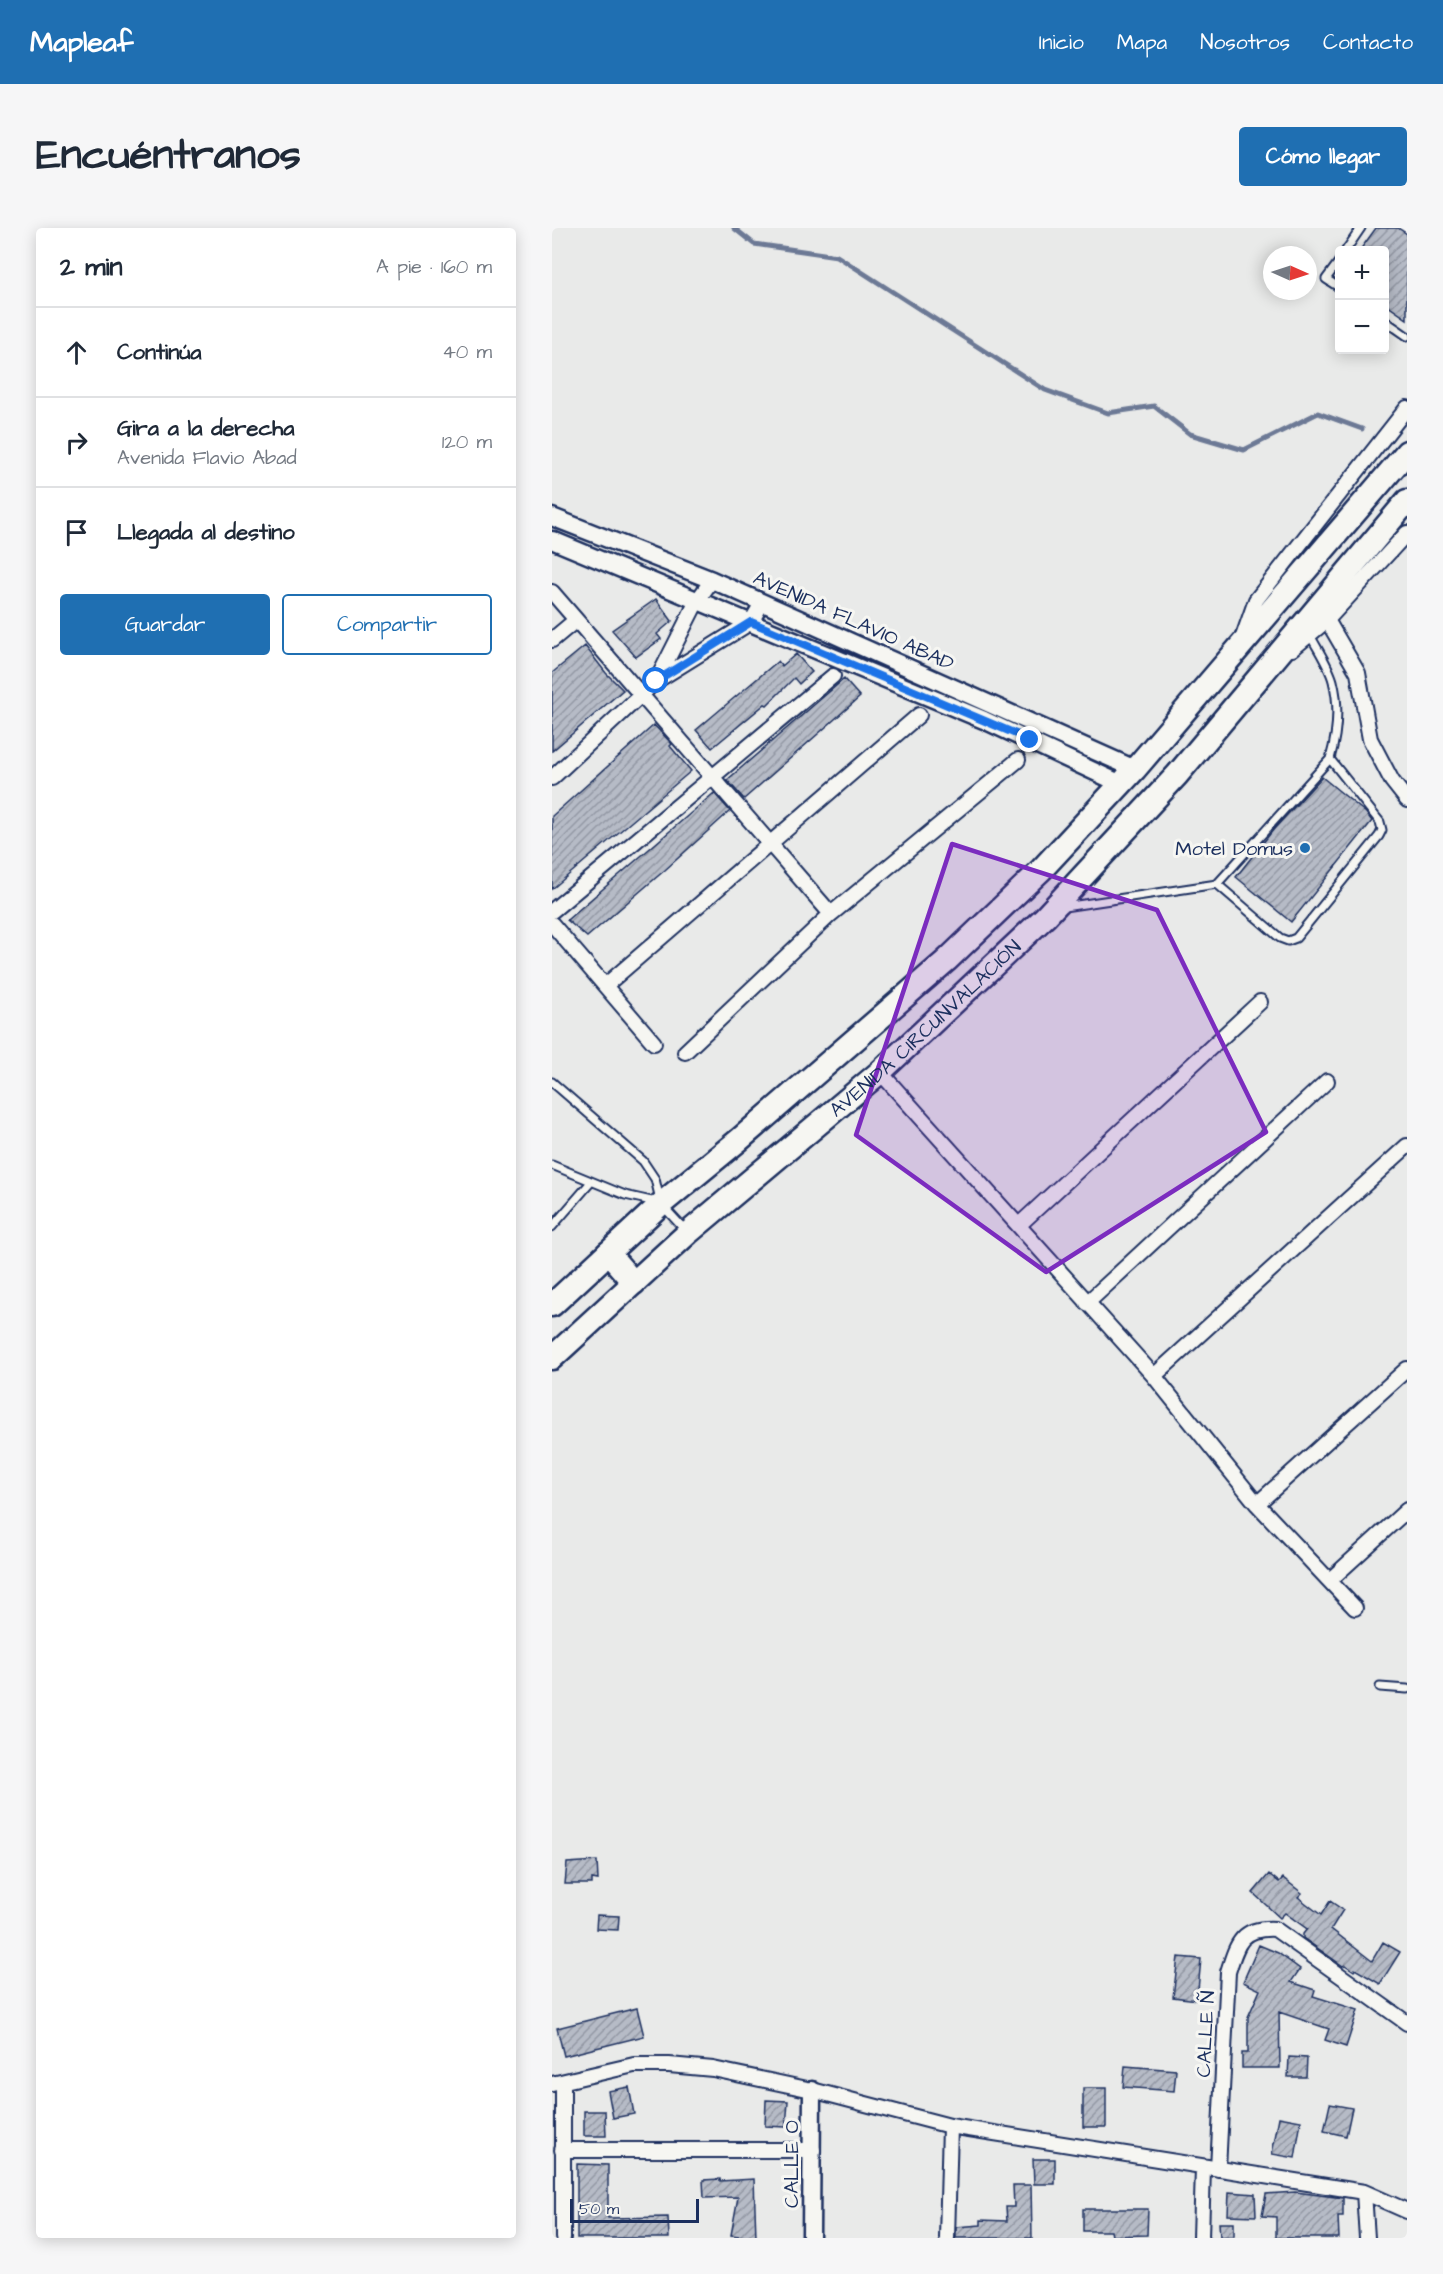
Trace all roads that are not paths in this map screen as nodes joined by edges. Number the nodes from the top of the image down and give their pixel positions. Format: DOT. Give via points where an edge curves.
graph roads {
  1 [pos="1361,228"];
  2 [pos="1349,246"];
  3 [pos="1335,267"];
  4 [pos="1335,285"];
  5 [pos="1389,323"];
  6 [pos="1407,336"];
  7 [pos="1407,408"];
  8 [pos="1407,452"];
  9 [pos="1407,501"];
  10 [pos="552,517"];
  11 [pos="1407,533"];
  12 [pos="552,540"];
  13 [pos="712,580"];
  14 [pos="552,592"];
  15 [pos="697,601"];
  16 [pos="762,603"];
  17 [pos="576,620"];
  18 [pos="1327,620"];
  19 [pos="751,622"];
  20 [pos="1310,635"];
  21 [pos="552,640"];
  22 [pos="1239,649"];
  23 [pos="1266,668"];
  24 [pos="833,676"];
  25 [pos="656,681"];
  26 [pos="642,695"];
  27 [pos="919,715"];
  28 [pos="1330,759"];
  29 [pos="1018,760"];
  30 [pos="1128,776"];
  31 [pos="713,777"];
  32 [pos="552,778"];
  33 [pos="1407,800"];
  34 [pos="770,842"];
  35 [pos="1217,884"];
  36 [pos="552,911"];
  37 [pos="831,914"];
  38 [pos="1045,917"];
  39 [pos="552,924"];
  40 [pos="606,985"];
  41 [pos="1260,1002"];
  42 [pos="654,1043"];
  43 [pos="685,1052"];
  44 [pos="880,1072"];
  45 [pos="1327,1081"];
  46 [pos="552,1082"];
  47 [pos="740,1140"];
  48 [pos="1407,1146"];
  49 [pos="552,1165"];
  50 [pos="761,1170"];
  51 [pos="591,1182"];
  52 [pos="661,1204"];
  53 [pos="1019,1225"];
  54 [pos="552,1227"];
  55 [pos="688,1233"];
  56 [pos="608,1253"];
  57 [pos="634,1284"];
  58 [pos="1087,1303"];
  59 [pos="552,1305"];
  60 [pos="552,1358"];
  61 [pos="1407,1369"];
  62 [pos="1154,1376"];
  63 [pos="1257,1504"];
  64 [pos="1407,1510"];
  65 [pos="1330,1580"];
  66 [pos="1355,1608"];
  67 [pos="1380,1687"];
  68 [pos="1407,1689"];
  69 [pos="1407,2024"];
  70 [pos="557,2083"];
  71 [pos="812,2090"];
  72 [pos="950,2126"];
  73 [pos="562,2150"];
  74 [pos="813,2150"];
  75 [pos="1203,2167"];
  76 [pos="1218,2169"];
  77 [pos="1364,2192"];
  78 [pos="1407,2211"];
  79 [pos="563,2238"];
  80 [pos="811,2238"];
  81 [pos="947,2238"];
  82 [pos="1201,2238"];
  83 [pos="1367,2238"];
  1 -- 2 [label="lane"];
  3 -- 4 [label="lane" via="1326,279"];
  5 -- 6 [label="lane"];
  7 -- 22 [label="street, AVENIDA CIRCUNVALACIÓN" via="1256,600"];
  8 -- 22 [label="highway, AVENIDA CIRCUNVALACIÓN"];
  9 -- 23 [label="highway, AVENIDA CIRCUNVALACIÓN"];
  10 -- 13 [label="street, AVENIDA FLAVIO ABAD"];
  11 -- 18 [label="street, AVENIDA CIRCUNVALACIÓN"];
  12 -- 15 [label="street, AVENIDA FLAVIO ABAD"];
  13 -- 15 [label="street"];
  13 -- 16 [label="street, AVENIDA FLAVIO ABAD"];
  14 -- 17 [label="street"];
  15 -- 19 [label="street, AVENIDA FLAVIO ABAD"];
  15 -- 25 [label="street"];
  16 -- 19 [label="street"];
  16 -- 30 [label="street, AVENIDA FLAVIO ABAD"];
  17 -- 21 [label="street"];
  17 -- 26 [label="street"];
  18 -- 20 [label="street, AVENIDA CIRCUNVALACIÓN"];
  18 -- 33 [label="street" via="1358,673 1370,739"];
  19 -- 25 [label="street"];
  19 -- 30 [label="street, AVENIDA FLAVIO ABAD" via="1021,736"];
  20 -- 23 [label="street, AVENIDA CIRCUNVALACIÓN"];
  20 -- 28 [label="lane" via="1333,680 1338,712"];
  22 -- 30 [label="highway, AVENIDA CIRCUNVALACIÓN"];
  23 -- 38 [label="highway, AVENIDA CIRCUNVALACIÓN" via="1152,804"];
  24 -- 31 [label="street"];
  25 -- 26 [label="street"];
  26 -- 31 [label="street"];
  26 -- 32 [label="street"];
  27 -- 34 [label="street"];
  28 -- 35 [label="lane"];
  28 -- 35 [label="lane" via="1380,822 1382,830 1296,938 1280,938"];
  29 -- 37 [label="street"];
  30 -- 47 [label="highway, AVENIDA CIRCUNVALACIÓN" via="1041,870 947,960"];
  31 -- 34 [label="street"];
  31 -- 36 [label="street"];
  34 -- 37 [label="street"];
  34 -- 40 [label="street"];
  35 -- 38 [label="lane" via="1065,906"];
  37 -- 43 [label="street"];
  38 -- 44 [label="highway, AVENIDA CIRCUNVALACIÓN"];
  39 -- 40 [label="street"];
  40 -- 42 [label="street"];
  41 -- 53 [label="street"];
  44 -- 50 [label="highway, AVENIDA CIRCUNVALACIÓN"];
  44 -- 53 [label="street"];
  45 -- 58 [label="street"];
  46 -- 52 [label="lane" via="642,1161 655,1179"];
  47 -- 50 [label="highway"];
  47 -- 52 [label="highway, AVENIDA CIRCUNVALACIÓN"];
  48 -- 62 [label="street"];
  49 -- 51 [label="lane"];
  50 -- 55 [label="highway, AVENIDA CIRCUNVALACIÓN"];
  51 -- 52 [label="lane" via="625,1196"];
  51 -- 54 [label="lane"];
  52 -- 55 [label="lane"];
  52 -- 56 [label="highway, AVENIDA CIRCUNVALACIÓN"];
  53 -- 58 [label="street"];
  55 -- 57 [label="highway, AVENIDA CIRCUNVALACIÓN"];
  56 -- 57 [label="highway"];
  56 -- 59 [label="highway, AVENIDA CIRCUNVALACIÓN"];
  57 -- 60 [label="highway, AVENIDA CIRCUNVALACIÓN"];
  58 -- 62 [label="street"];
  61 -- 63 [label="street"];
  62 -- 63 [label="street"];
  63 -- 65 [label="street"];
  64 -- 65 [label="street"];
  65 -- 66 [label="street"];
  67 -- 68 [label="lane"];
  69 -- 76 [label="street, CALLE Ñ" via="1275,1929 1260,1928 1246,1935 1228,1972"];
  70 -- 71 [label="street" via="634,2065 669,2065 713,2069"];
  70 -- 73 [label="street"];
  71 -- 72 [label="street"];
  71 -- 74 [label="street, CALLE O"];
  72 -- 75 [label="street"];
  72 -- 81 [label="street"];
  73 -- 74 [label="street"];
  73 -- 79 [label="street"];
  74 -- 80 [label="street, CALLE O"];
  75 -- 76 [label="street"];
  75 -- 82 [label="street"];
  76 -- 77 [label="street"];
  77 -- 78 [label="street"];
  77 -- 83 [label="street"];
}
